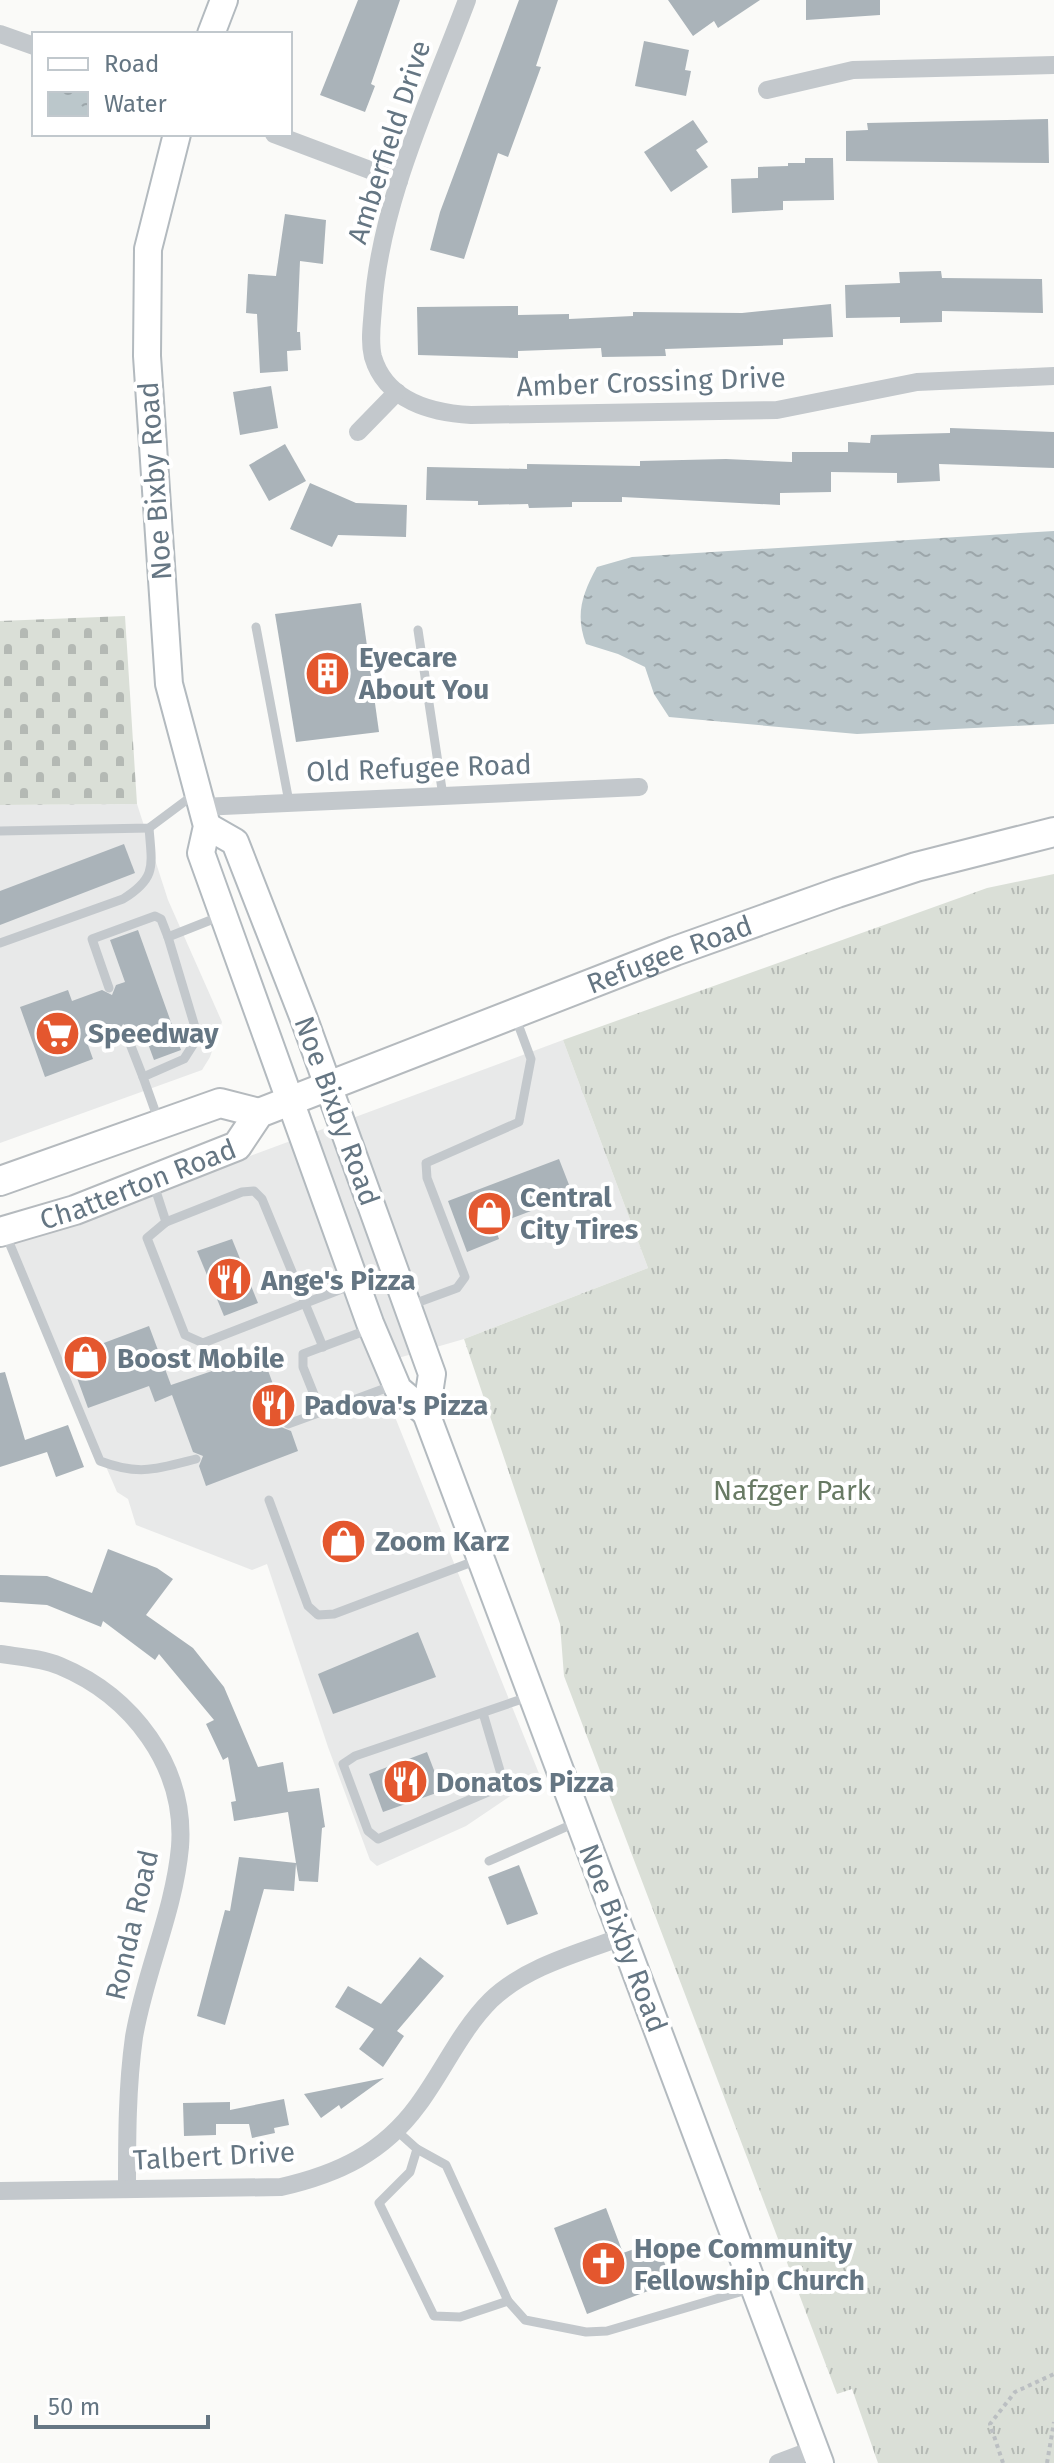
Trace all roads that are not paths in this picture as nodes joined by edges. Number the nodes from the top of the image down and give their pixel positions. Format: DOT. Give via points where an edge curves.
graph roads {
  1 [pos="224,0"];
  2 [pos="467,0"];
  3 [pos="212,32"];
  4 [pos="0,34"];
  5 [pos="32,45"];
  6 [pos="1054,65"];
  7 [pos="767,90"];
  8 [pos="176,136"];
  9 [pos="279,136"];
  10 [pos="399,181"];
  11 [pos="1054,376"];
  12 [pos="397,392"];
  13 [pos="358,432"];
  14 [pos="256,627"];
  15 [pos="418,630"];
  16 [pos="639,787"];
  17 [pos="443,796"];
  18 [pos="289,802"];
  19 [pos="201,809"];
  20 [pos="149,828"];
  21 [pos="0,831"];
  22 [pos="1054,832"];
  23 [pos="221,916"];
  24 [pos="168,937"];
  25 [pos="0,943"];
  26 [pos="109,988"];
  27 [pos="514,1013"];
  28 [pos="125,1031"];
  29 [pos="143,1077"];
  30 [pos="328,1085"];
  31 [pos="291,1100"];
  32 [pos="259,1113"];
  33 [pos="159,1124"];
  34 [pos="0,1181"];
  35 [pos="152,1181"];
  36 [pos="166,1222"];
  37 [pos="2,1231"];
  38 [pos="355,1284"];
  39 [pos="305,1304"];
  40 [pos="408,1306"];
  41 [pos="373,1328"];
  42 [pos="323,1347"];
  43 [pos="396,1385"];
  44 [pos="321,1412"];
  45 [pos="426,1413"];
  46 [pos="288,1424"];
  47 [pos="196,1459"];
  48 [pos="269,1500"];
  49 [pos="480,1559"];
  50 [pos="0,1654"];
  51 [pos="531,1696"];
  52 [pos="483,1713"];
  53 [pos="578,1821"];
  54 [pos="489,1861"];
  55 [pos="622,1937"];
  56 [pos="397,2131"];
  57 [pos="417,2149"];
  58 [pos="127,2189"];
  59 [pos="0,2191"];
  60 [pos="753,2288"];
  61 [pos="508,2301"];
  62 [pos="817,2456"];
  63 [pos="778,2463"];
  1 -- 3 [label="street"];
  2 -- 10 [label="street, Amberfield Drive"];
  4 -- 5 [label="street"];
  6 -- 7 [label="street" via="853,70"];
  8 -- 19 [label="street, Noe Bixby Road" via="148,249 147,356 169,684"];
  9 -- 10 [label="street"];
  10 -- 12 [label="street, Amberfield Drive" via="375,276 371,342 381,374"];
  11 -- 12 [label="street, Amber Crossing Drive" via="917,382 777,410 471,415 438,413"];
  12 -- 13 [label="street"];
  14 -- 18 [label="lane"];
  15 -- 17 [label="lane"];
  16 -- 17 [label="street, Old Refugee Road"];
  17 -- 18 [label="street, Old Refugee Road"];
  18 -- 19 [label="street, Old Refugee Road"];
  19 -- 20 [label="lane"];
  19 -- 23 [label="street, Noe Bixby Road" via="201,853"];
  19 -- 30 [label="street, Noe Bixby Road" via="235,842"];
  20 -- 21 [label="lane"];
  20 -- 25 [label="lane" via="152,862 140,888 123,899"];
  22 -- 27 [label="main road, Refugee Road" via="837,893"];
  23 -- 24 [label="lane"];
  23 -- 31 [label="street, Noe Bixby Road"];
  24 -- 26 [label="lane" via="155,916 92,939"];
  24 -- 29 [label="lane" via="198,1037 184,1059"];
  27 -- 30 [label="main road, Refugee Road"];
  27 -- 40 [label="lane" via="531,1059 519,1122 426,1163 465,1277 457,1288"];
  28 -- 29 [label="lane"];
  29 -- 33 [label="lane"];
  30 -- 31 [label="main road, Refugee Road"];
  30 -- 40 [label="street, Noe Bixby Road"];
  31 -- 32 [label="main road, Chatterton Road"];
  31 -- 38 [label="street, Noe Bixby Road"];
  32 -- 33 [label="main road, Chatterton Road" via="220,1103"];
  32 -- 35 [label="main road, Chatterton Road" via="237,1146"];
  33 -- 34 [label="main road, Chatterton Road"];
  35 -- 36 [label="lane"];
  35 -- 37 [label="main road, Chatterton Road"];
  36 -- 39 [label="lane" via="254,1191 262,1199"];
  36 -- 39 [label="lane" via="147,1238 185,1335 203,1343"];
  37 -- 47 [label="lane" via="100,1461 146,1472"];
  38 -- 39 [label="lane"];
  38 -- 41 [label="street, Noe Bixby Road"];
  39 -- 42 [label="lane"];
  40 -- 45 [label="street, Noe Bixby Road" via="432,1374"];
  41 -- 42 [label="lane"];
  41 -- 43 [label="street, Noe Bixby Road"];
  42 -- 44 [label="lane" via="303,1354"];
  43 -- 44 [label="lane"];
  43 -- 45 [label="street, Noe Bixby Road"];
  44 -- 46 [label="lane"];
  45 -- 49 [label="street, Noe Bixby Road"];
  48 -- 49 [label="lane" via="308,1606 318,1615 334,1614"];
  49 -- 51 [label="street, Noe Bixby Road"];
  50 -- 58 [label="street, Ronda Road" via="57,1665 110,1694 157,1748 180,1816 173,1887 135,2035"];
  51 -- 52 [label="lane"];
  51 -- 53 [label="street, Noe Bixby Road"];
  52 -- 52 [label="lane" via="343,1764 368,1831 378,1839 495,1789 501,1774"];
  53 -- 54 [label="lane"];
  53 -- 55 [label="street, Noe Bixby Road"];
  55 -- 56 [label="street, Talbert Drive" via="527,1975 493,1998 465,2029"];
  55 -- 60 [label="street, Noe Bixby Road"];
  56 -- 57 [label="lane"];
  56 -- 58 [label="street, Talbert Drive" via="354,2164 281,2187"];
  57 -- 61 [label="lane" via="446,2165"];
  57 -- 61 [label="lane" via="410,2172 379,2203 434,2316 460,2317"];
  58 -- 59 [label="street, Talbert Drive"];
  60 -- 61 [label="lane" via="607,2331 525,2320"];
  60 -- 62 [label="street, Noe Bixby Road"];
  62 -- 63 [label="street"];
}
